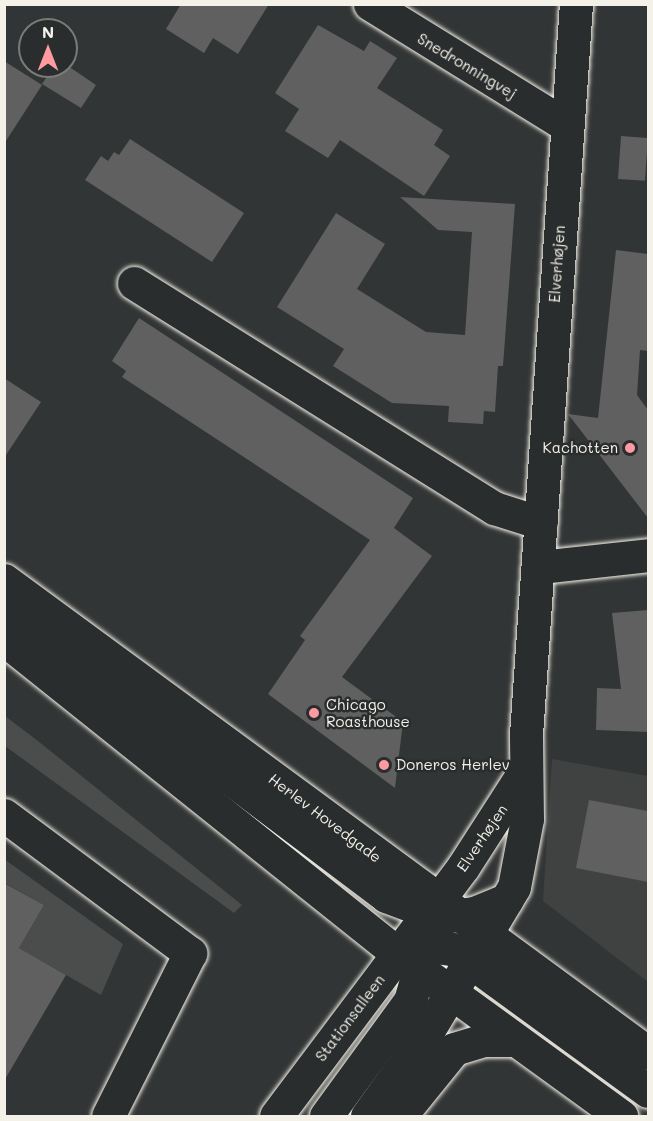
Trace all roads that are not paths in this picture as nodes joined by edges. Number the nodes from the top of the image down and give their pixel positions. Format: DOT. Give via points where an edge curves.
graph roads {
  1 [pos="370,4"];
  2 [pos="576,4"];
  3 [pos="566,125"];
  4 [pos="134,283"];
  5 [pos="541,523"];
  6 [pos="648,555"];
  7 [pos="540,567"];
  8 [pos="4,580"];
  9 [pos="4,608"];
  10 [pos="4,639"];
  11 [pos="520,781"];
  12 [pos="4,815"];
  13 [pos="437,934"];
  14 [pos="448,993"];
  15 [pos="513,1040"];
  16 [pos="648,1053"];
  17 [pos="648,1091"];
  18 [pos="108,1116"];
  19 [pos="276,1116"];
  20 [pos="326,1116"];
  21 [pos="367,1116"];
  22 [pos="400,1116"];
  23 [pos="621,1116"];
  1 -- 3 [label="street, Snedronningvej"];
  2 -- 3 [label="street, Elverhøjen"];
  3 -- 5 [label="street, Elverhøjen"];
  4 -- 5 [label="street" via="494,508"];
  5 -- 7 [label="street, Elverhøjen"];
  6 -- 7 [label="street"];
  7 -- 11 [label="street, Elverhøjen"];
  8 -- 13 [label="street, Herlev Hovedgade" via="404,878"];
  9 -- 13 [label="street"];
  10 -- 13 [label="street, Herlev Hovedgade"];
  11 -- 13 [label="street" via="499,838"];
  11 -- 13 [label="street, Elverhøjen" via="526,819 506,900"];
  12 -- 18 [label="street" via="190,953"];
  13 -- 14 [label="street, Herlev Hovedgade"];
  13 -- 16 [label="street, Herlev Hovedgade"];
  13 -- 17 [label="street"];
  13 -- 19 [label="street, Stationsalleen"];
  13 -- 20 [label="street" via="411,1001"];
  14 -- 15 [label="street, Herlev Hovedgade"];
  14 -- 21 [label="street"];
  15 -- 22 [label="street" via="484,1040 454,1049"];
  15 -- 23 [label="street, Herlev Hovedgade"];
}
